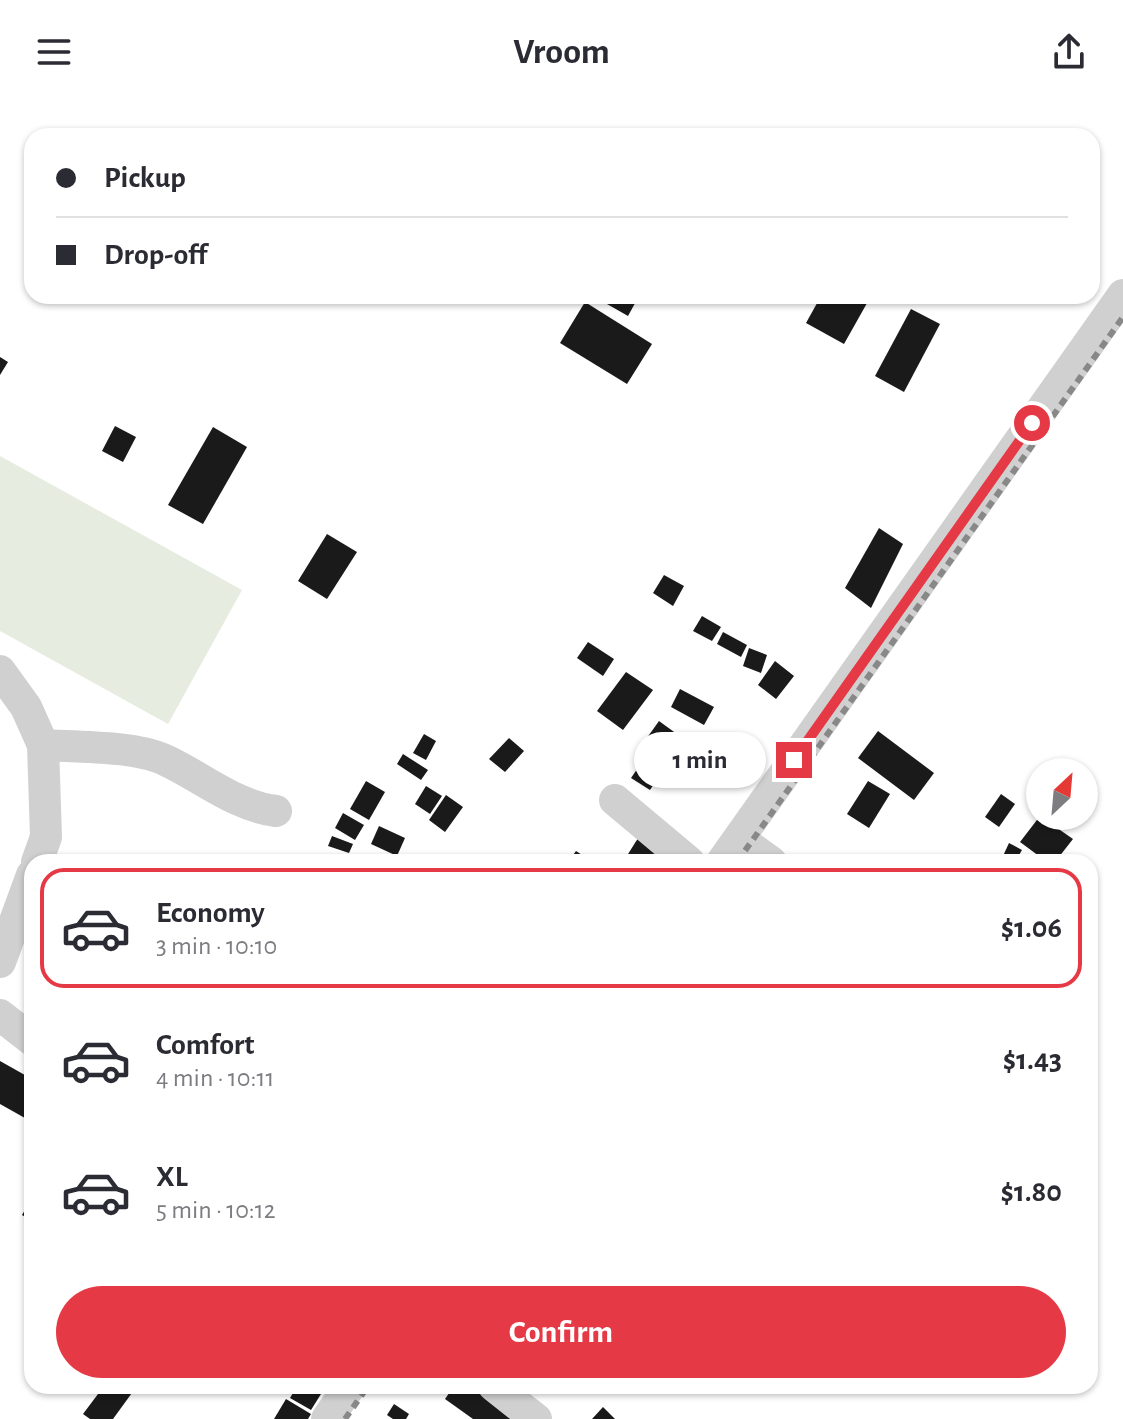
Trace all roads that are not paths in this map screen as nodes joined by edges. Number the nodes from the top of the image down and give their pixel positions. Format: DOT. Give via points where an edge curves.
graph roads {
  1 [pos="1123,295"];
  2 [pos="0,671"];
  3 [pos="43,745"];
  4 [pos="615,800"];
  5 [pos="276,811"];
  6 [pos="731,850"];
  7 [pos="40,854"];
  8 [pos="679,854"];
  9 [pos="24,897"];
  10 [pos="0,962"];
  11 [pos="0,1015"];
  12 [pos="24,1034"];
  13 [pos="344,1394"];
  14 [pos="504,1394"];
  15 [pos="327,1419"];
  16 [pos="536,1419"];
  1 -- 6 [label="street"];
  2 -- 3 [label="street" via="26,707"];
  3 -- 5 [label="street" via="162,758 256,809"];
  3 -- 7 [label="street" via="46,837"];
  4 -- 8 [label="street"];
  9 -- 10 [label="street"];
  11 -- 12 [label="street"];
  13 -- 15 [label="street"];
  14 -- 16 [label="street"];
}
